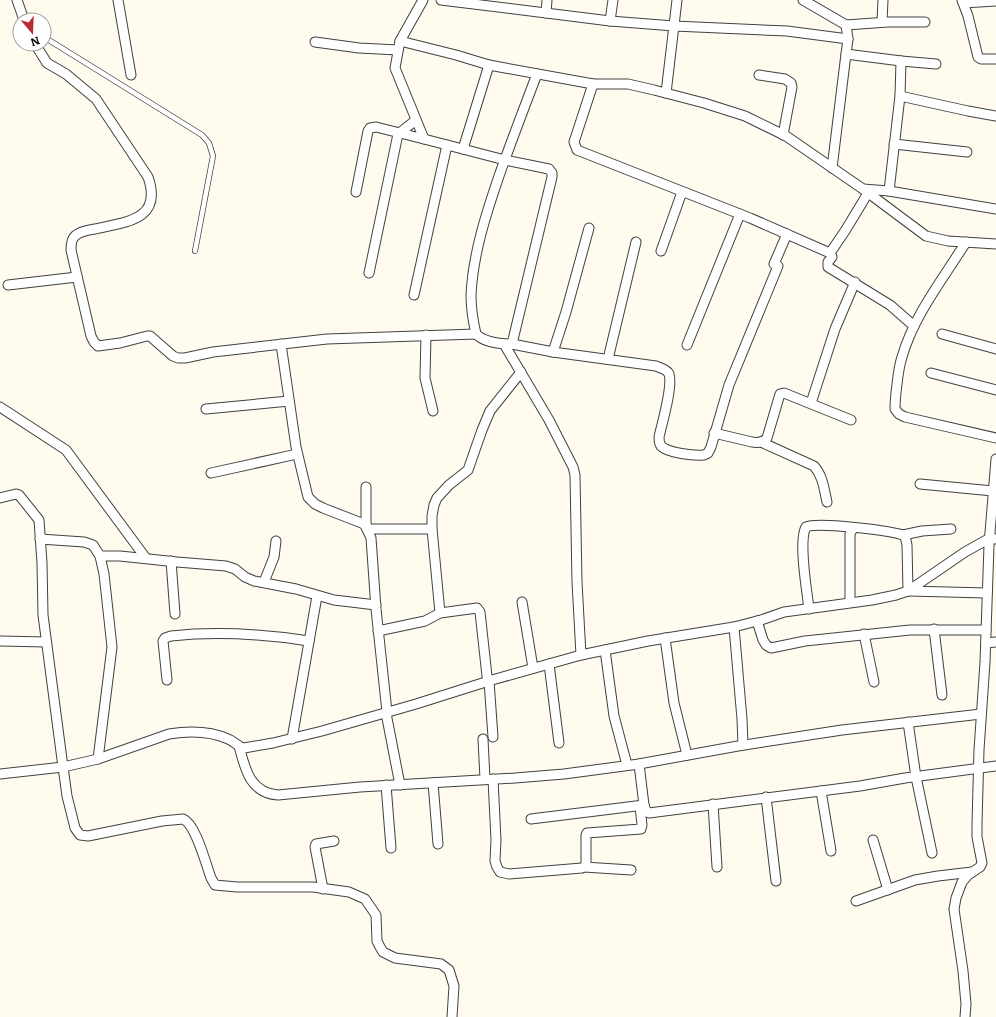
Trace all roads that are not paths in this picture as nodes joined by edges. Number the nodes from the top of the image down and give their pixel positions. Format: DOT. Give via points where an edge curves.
graph roads {
  1 [pos="17,0"];
  2 [pos="118,0"];
  3 [pos="423,0"];
  4 [pos="441,0"];
  5 [pos="547,0"];
  6 [pos="613,0"];
  7 [pos="678,0"];
  8 [pos="803,0"];
  9 [pos="883,0"];
  10 [pos="996,1"];
  11 [pos="963,2"];
  12 [pos="811,3"];
  13 [pos="21,12"];
  14 [pos="546,13"];
  15 [pos="610,21"];
  16 [pos="882,22"];
  17 [pos="925,22"];
  18 [pos="846,25"];
  19 [pos="674,26"];
  20 [pos="848,39"];
  21 [pos="52,42"];
  22 [pos="315,42"];
  23 [pos="399,45"];
  24 [pos="40,52"];
  25 [pos="846,54"];
  26 [pos="996,59"];
  27 [pos="901,61"];
  28 [pos="936,64"];
  29 [pos="488,65"];
  30 [pos="131,74"];
  31 [pos="537,74"];
  32 [pos="759,75"];
  33 [pos="593,84"];
  34 [pos="666,93"];
  35 [pos="900,96"];
  36 [pos="996,116"];
  37 [pos="416,120"];
  38 [pos="398,134"];
  39 [pos="783,135"];
  40 [pos="424,139"];
  41 [pos="894,144"];
  42 [pos="447,145"];
  43 [pos="463,149"];
  44 [pos="967,152"];
  45 [pos="504,160"];
  46 [pos="832,168"];
  47 [pos="866,191"];
  48 [pos="889,191"];
  49 [pos="356,192"];
  50 [pos="682,192"];
  51 [pos="996,209"];
  52 [pos="740,214"];
  53 [pos="589,228"];
  54 [pos="787,234"];
  55 [pos="636,242"];
  56 [pos="966,242"];
  57 [pos="996,244"];
  58 [pos="195,251"];
  59 [pos="661,251"];
  60 [pos="830,253"];
  61 [pos="369,273"];
  62 [pos="77,277"];
  63 [pos="855,282"];
  64 [pos="8,285"];
  65 [pos="414,295"];
  66 [pos="914,326"];
  67 [pos="476,334"];
  68 [pos="942,334"];
  69 [pos="426,335"];
  70 [pos="281,344"];
  71 [pos="508,344"];
  72 [pos="687,346"];
  73 [pos="996,349"];
  74 [pos="553,352"];
  75 [pos="608,359"];
  76 [pos="521,372"];
  77 [pos="931,373"];
  78 [pos="996,390"];
  79 [pos="289,401"];
  80 [pos="811,403"];
  81 [pos="0,406"];
  82 [pos="206,409"];
  83 [pos="433,411"];
  84 [pos="851,420"];
  85 [pos="714,433"];
  86 [pos="996,438"];
  87 [pos="761,442"];
  88 [pos="297,454"];
  89 [pos="996,459"];
  90 [pos="211,473"];
  91 [pos="920,484"];
  92 [pos="366,487"];
  93 [pos="994,491"];
  94 [pos="0,498"];
  95 [pos="827,502"];
  96 [pos="853,528"];
  97 [pos="367,529"];
  98 [pos="432,529"];
  99 [pos="951,530"];
  100 [pos="903,535"];
  101 [pos="993,538"];
  102 [pos="40,539"];
  103 [pos="276,541"];
  104 [pos="100,556"];
  105 [pos="145,558"];
  106 [pos="171,561"];
  107 [pos="264,582"];
  108 [pos="908,591"];
  109 [pos="987,593"];
  110 [pos="317,596"];
  111 [pos="850,599"];
  112 [pos="522,602"];
  113 [pos="376,605"];
  114 [pos="809,609"];
  115 [pos="440,613"];
  116 [pos="175,614"];
  117 [pos="757,621"];
  118 [pos="734,626"];
  119 [pos="934,629"];
  120 [pos="986,630"];
  121 [pos="378,631"];
  122 [pos="864,634"];
  123 [pos="665,638"];
  124 [pos="0,641"];
  125 [pos="309,641"];
  126 [pos="46,642"];
  127 [pos="996,642"];
  128 [pos="986,643"];
  129 [pos="605,650"];
  130 [pos="581,655"];
  131 [pos="549,664"];
  132 [pos="533,668"];
  133 [pos="167,680"];
  134 [pos="489,681"];
  135 [pos="874,682"];
  136 [pos="942,695"];
  137 [pos="386,713"];
  138 [pos="981,714"];
  139 [pos="908,722"];
  140 [pos="493,737"];
  141 [pos="483,738"];
  142 [pos="292,739"];
  143 [pos="559,743"];
  144 [pos="742,745"];
  145 [pos="239,746"];
  146 [pos="687,755"];
  147 [pos="98,759"];
  148 [pos="639,764"];
  149 [pos="628,765"];
  150 [pos="996,766"];
  151 [pos="62,767"];
  152 [pos="978,769"];
  153 [pos="0,774"];
  154 [pos="916,777"];
  155 [pos="489,779"];
  156 [pos="432,782"];
  157 [pos="400,784"];
  158 [pos="386,785"];
  159 [pos="821,791"];
  160 [pos="766,798"];
  161 [pos="713,804"];
  162 [pos="642,806"];
  163 [pos="531,819"];
  164 [pos="873,840"];
  165 [pos="334,841"];
  166 [pos="438,844"];
  167 [pos="390,848"];
  168 [pos="830,851"];
  169 [pos="932,852"];
  170 [pos="584,867"];
  171 [pos="717,867"];
  172 [pos="631,870"];
  173 [pos="972,872"];
  174 [pos="776,881"];
  175 [pos="322,889"];
  176 [pos="888,890"];
  177 [pos="856,901"];
  178 [pos="452,1017"];
  179 [pos="965,1017"];
  1 -- 13 [label="street"];
  2 -- 30 [label="street"];
  3 -- 23 [label="street"];
  4 -- 14 [label="street"];
  5 -- 14 [label="street"];
  6 -- 15 [label="street"];
  7 -- 19 [label="street"];
  8 -- 12 [label="street"];
  9 -- 16 [label="street"];
  10 -- 11 [label="street"];
  11 -- 26 [label="street" via="978,57"];
  12 -- 18 [label="street"];
  14 -- 15 [label="street"];
  15 -- 19 [label="street"];
  16 -- 17 [label="street"];
  16 -- 18 [label="street"];
  18 -- 20 [label="street"];
  19 -- 20 [label="street" via="787,31"];
  19 -- 34 [label="street"];
  20 -- 25 [label="street"];
  21 -- 58 [label="lane" via="202,135 208,143 213,156"];
  22 -- 23 [label="street" via="360,48"];
  23 -- 29 [label="street" via="456,55"];
  23 -- 37 [label="street" via="395,68"];
  24 -- 62 [label="street" via="47,63 66,74 96,99 148,177 152,188 149,205 141,216 132,221 85,231 74,237 71,250"];
  25 -- 27 [label="street"];
  25 -- 46 [label="street"];
  27 -- 28 [label="street"];
  27 -- 35 [label="street"];
  29 -- 31 [label="street"];
  29 -- 43 [label="street"];
  31 -- 33 [label="street"];
  31 -- 45 [label="street"];
  32 -- 39 [label="street" via="791,82"];
  33 -- 34 [label="street" via="628,84"];
  33 -- 50 [label="street" via="574,142 577,150"];
  34 -- 39 [label="street" via="745,116"];
  35 -- 36 [label="street"];
  35 -- 41 [label="street"];
  37 -- 38 [label="street"];
  37 -- 40 [label="street"];
  38 -- 40 [label="street"];
  38 -- 49 [label="street" via="376,127 370,128"];
  38 -- 61 [label="street"];
  39 -- 46 [label="street"];
  40 -- 42 [label="street"];
  41 -- 44 [label="street"];
  41 -- 48 [label="street"];
  42 -- 43 [label="street"];
  42 -- 65 [label="street"];
  43 -- 45 [label="street"];
  45 -- 67 [label="street" via="490,202 474,269 471,296"];
  45 -- 71 [label="street" via="549,170 552,173"];
  46 -- 47 [label="street"];
  47 -- 48 [label="street"];
  47 -- 56 [label="street" via="926,236"];
  47 -- 60 [label="street"];
  48 -- 51 [label="street"];
  50 -- 52 [label="street"];
  50 -- 59 [label="street"];
  52 -- 54 [label="street"];
  52 -- 72 [label="street"];
  53 -- 74 [label="street"];
  54 -- 60 [label="street"];
  54 -- 85 [label="street" via="729,386"];
  55 -- 75 [label="street"];
  56 -- 57 [label="street"];
  56 -- 66 [label="street"];
  60 -- 63 [label="street" via="832,257 828,266"];
  62 -- 64 [label="street"];
  62 -- 70 [label="street" via="91,336 98,346 120,344 150,336 173,356 184,358"];
  63 -- 66 [label="street" via="890,305"];
  63 -- 80 [label="street" via="835,329"];
  66 -- 86 [label="street" via="901,358 895,404 897,411 905,417"];
  67 -- 69 [label="street"];
  67 -- 71 [label="street" via="483,339"];
  68 -- 73 [label="street"];
  69 -- 70 [label="street" via="327,339"];
  69 -- 83 [label="street" via="426,378"];
  70 -- 79 [label="street"];
  71 -- 74 [label="street"];
  71 -- 76 [label="street"];
  74 -- 75 [label="street"];
  75 -- 85 [label="street" via="656,366 669,374 669,390 659,437 659,444 662,447 671,451 704,455 708,453"];
  76 -- 98 [label="street" via="490,411 468,470 437,498 432,516"];
  76 -- 130 [label="street" via="552,426 575,475"];
  77 -- 78 [label="street"];
  79 -- 82 [label="street"];
  79 -- 88 [label="street"];
  80 -- 84 [label="street"];
  80 -- 87 [label="street" via="790,394 780,394 767,438"];
  81 -- 105 [label="street" via="66,450"];
  85 -- 87 [label="street"];
  87 -- 95 [label="street" via="814,466 822,479"];
  88 -- 90 [label="street"];
  88 -- 97 [label="street" via="310,500 323,508 364,524"];
  89 -- 93 [label="street"];
  91 -- 93 [label="street"];
  92 -- 97 [label="street"];
  93 -- 101 [label="street"];
  94 -- 102 [label="street" via="16,494 20,496 39,520"];
  96 -- 100 [label="street"];
  96 -- 111 [label="street" via="850,534"];
  96 -- 114 [label="street" via="814,525 804,530 802,544"];
  97 -- 98 [label="street"];
  97 -- 113 [label="street"];
  98 -- 115 [label="street"];
  99 -- 100 [label="street" via="922,531"];
  100 -- 108 [label="street" via="907,545"];
  101 -- 108 [label="street" via="965,552"];
  101 -- 109 [label="street"];
  102 -- 104 [label="street" via="93,544"];
  102 -- 126 [label="street"];
  103 -- 107 [label="street" via="274,557"];
  104 -- 105 [label="street"];
  104 -- 147 [label="street" via="112,647"];
  105 -- 106 [label="street"];
  106 -- 107 [label="street" via="226,566 249,579"];
  106 -- 116 [label="street"];
  107 -- 110 [label="street"];
  108 -- 109 [label="street"];
  108 -- 114 [label="street" via="872,600"];
  109 -- 120 [label="street"];
  110 -- 113 [label="street"];
  110 -- 125 [label="street"];
  112 -- 132 [label="street"];
  113 -- 121 [label="street"];
  114 -- 117 [label="street" via="784,612"];
  115 -- 121 [label="street" via="425,621"];
  115 -- 134 [label="street" via="477,608 480,612"];
  117 -- 118 [label="street"];
  117 -- 122 [label="street" via="763,640 771,648 804,641"];
  118 -- 123 [label="street"];
  118 -- 144 [label="street"];
  119 -- 120 [label="street"];
  119 -- 122 [label="street"];
  119 -- 136 [label="street"];
  120 -- 128 [label="street"];
  121 -- 137 [label="street"];
  122 -- 135 [label="street"];
  123 -- 129 [label="street"];
  123 -- 146 [label="street" via="674,703"];
  124 -- 126 [label="street"];
  125 -- 133 [label="street" via="261,634 171,636 163,641"];
  125 -- 142 [label="street"];
  126 -- 151 [label="street"];
  127 -- 128 [label="street"];
  128 -- 138 [label="street"];
  129 -- 130 [label="street"];
  129 -- 149 [label="street" via="614,716"];
  130 -- 131 [label="street"];
  131 -- 132 [label="street"];
  131 -- 143 [label="street"];
  132 -- 134 [label="street"];
  134 -- 137 [label="street"];
  134 -- 140 [label="street"];
  137 -- 142 [label="street"];
  137 -- 157 [label="street"];
  138 -- 139 [label="street"];
  138 -- 152 [label="street"];
  139 -- 144 [label="street"];
  139 -- 154 [label="street"];
  141 -- 155 [label="street"];
  142 -- 145 [label="street" via="247,748"];
  144 -- 146 [label="street"];
  145 -- 147 [label="street" via="215,735 178,733"];
  145 -- 158 [label="street" via="250,778 262,791 270,794"];
  146 -- 148 [label="street"];
  147 -- 151 [label="street"];
  148 -- 149 [label="street"];
  148 -- 162 [label="street"];
  149 -- 155 [label="street" via="564,774"];
  150 -- 152 [label="street"];
  151 -- 153 [label="street"];
  151 -- 175 [label="street" via="72,820 80,835 88,836 183,819 194,832 216,885"];
  152 -- 154 [label="street"];
  152 -- 173 [label="street" via="977,837 982,863"];
  154 -- 159 [label="street"];
  154 -- 169 [label="street"];
  155 -- 156 [label="street"];
  155 -- 170 [label="street" via="496,840 495,861 500,872 509,874 576,870"];
  156 -- 157 [label="street"];
  156 -- 166 [label="street"];
  157 -- 158 [label="street"];
  158 -- 167 [label="street"];
  159 -- 160 [label="street"];
  159 -- 168 [label="street"];
  160 -- 161 [label="street"];
  160 -- 174 [label="street"];
  161 -- 162 [label="street" via="649,813"];
  161 -- 171 [label="street"];
  162 -- 163 [label="street"];
  162 -- 170 [label="street" via="641,829 587,833"];
  164 -- 176 [label="street"];
  165 -- 175 [label="street" via="320,842 315,847"];
  170 -- 172 [label="street"];
  173 -- 176 [label="street" via="926,878"];
  173 -- 179 [label="street" via="962,882 954,909 963,971"];
  175 -- 178 [label="street" via="349,892 365,899 376,915 378,944 386,954 395,958 441,964 448,968 454,986"];
  176 -- 177 [label="street"];
}
